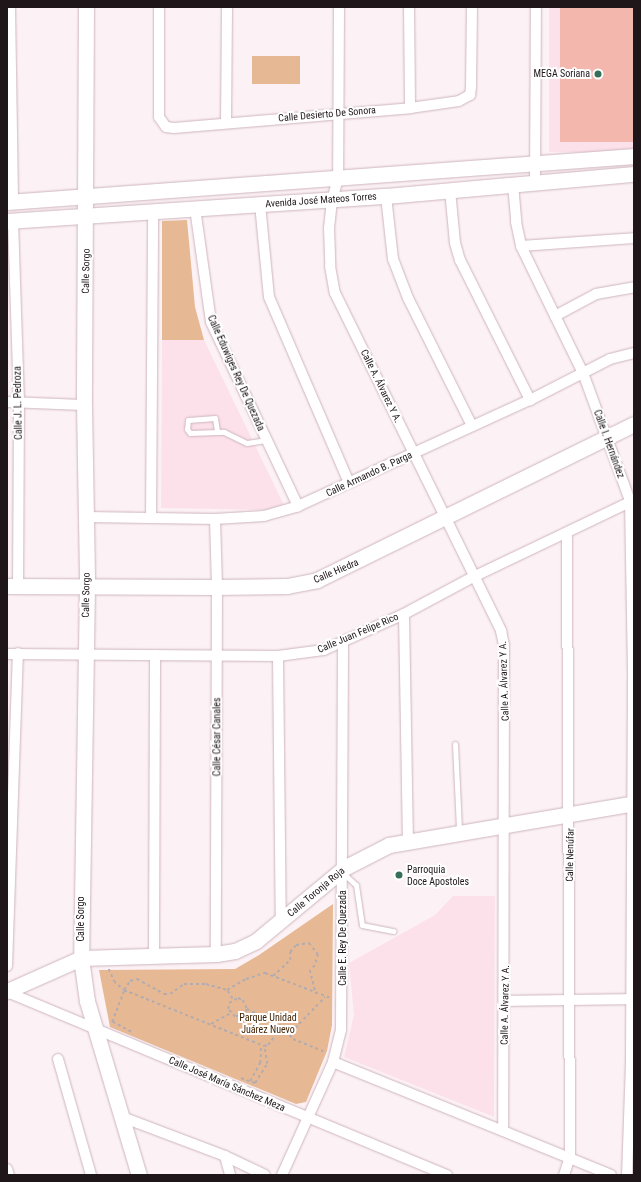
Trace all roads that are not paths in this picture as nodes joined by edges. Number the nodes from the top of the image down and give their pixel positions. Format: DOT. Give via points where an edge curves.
graph roads {
  1 [pos="10,7"];
  2 [pos="86,7"];
  3 [pos="159,7"];
  4 [pos="227,7"];
  5 [pos="339,7"];
  6 [pos="409,7"];
  7 [pos="472,7"];
  8 [pos="536,7"];
  9 [pos="410,108"];
  10 [pos="338,113"];
  11 [pos="226,123"];
  12 [pos="10,132"];
  13 [pos="634,156"];
  14 [pos="535,165"];
  15 [pos="634,174"];
  16 [pos="338,178"];
  17 [pos="535,183"];
  18 [pos="512,184"];
  19 [pos="450,190"];
  20 [pos="86,194"];
  21 [pos="386,196"];
  22 [pos="332,200"];
  23 [pos="10,201"];
  24 [pos="260,204"];
  25 [pos="196,208"];
  26 [pos="154,211"];
  27 [pos="86,216"];
  28 [pos="10,221"];
  29 [pos="634,238"];
  30 [pos="521,246"];
  31 [pos="634,287"];
  32 [pos="555,316"];
  33 [pos="634,353"];
  34 [pos="583,373"];
  35 [pos="530,400"];
  36 [pos="7,402"];
  37 [pos="19,402"];
  38 [pos="84,405"];
  39 [pos="634,424"];
  40 [pos="472,426"];
  41 [pos="217,431"];
  42 [pos="607,435"];
  43 [pos="267,440"];
  44 [pos="413,453"];
  45 [pos="350,483"];
  46 [pos="632,501"];
  47 [pos="298,506"];
  48 [pos="86,517"];
  49 [pos="445,517"];
  50 [pos="151,518"];
  51 [pos="214,520"];
  52 [pos="567,533"];
  53 [pos="632,549"];
  54 [pos="475,576"];
  55 [pos="87,585"];
  56 [pos="12,586"];
  57 [pos="217,587"];
  58 [pos="632,611"];
  59 [pos="404,614"];
  60 [pos="342,642"];
  61 [pos="18,653"];
  62 [pos="7,654"];
  63 [pos="85,654"];
  64 [pos="155,656"];
  65 [pos="217,656"];
  66 [pos="278,656"];
  67 [pos="634,674"];
  68 [pos="633,737"];
  69 [pos="455,744"];
  70 [pos="632,803"];
  71 [pos="570,815"];
  72 [pos="505,826"];
  73 [pos="459,833"];
  74 [pos="408,841"];
  75 [pos="344,870"];
  76 [pos="633,877"];
  77 [pos="281,921"];
  78 [pos="393,930"];
  79 [pos="632,937"];
  80 [pos="154,954"];
  81 [pos="216,954"];
  82 [pos="81,958"];
  83 [pos="7,966"];
  84 [pos="7,992"];
  85 [pos="632,999"];
  86 [pos="505,1001"];
  87 [pos="568,1001"];
  88 [pos="95,1029"];
  89 [pos="58,1059"];
  90 [pos="334,1059"];
  91 [pos="633,1062"];
  92 [pos="122,1117"];
  93 [pos="308,1119"];
  94 [pos="632,1126"];
  95 [pos="503,1131"];
  96 [pos="225,1156"];
  97 [pos="570,1157"];
  98 [pos="7,1169"];
  99 [pos="9,1175"];
  100 [pos="91,1175"];
  101 [pos="139,1175"];
  102 [pos="230,1175"];
  103 [pos="266,1175"];
  104 [pos="282,1175"];
  105 [pos="447,1175"];
  106 [pos="564,1175"];
  107 [pos="612,1175"];
  108 [pos="627,1175"];
  1 -- 12 [label="street"];
  2 -- 20 [label="street, Calle Sorgo"];
  3 -- 11 [label="street, Calle Desierto De Sonora" via="159,117 166,127 174,128"];
  4 -- 11 [label="street"];
  5 -- 10 [label="street, Calle A. Álvarez Y A."];
  6 -- 9 [label="street"];
  7 -- 9 [label="street, Calle Desierto De Sonora" via="470,95 459,101"];
  8 -- 14 [label="street"];
  9 -- 10 [label="street, Calle Desierto De Sonora"];
  10 -- 11 [label="street, Calle Desierto De Sonora"];
  10 -- 16 [label="street, Calle A. Álvarez Y A."];
  12 -- 23 [label="street"];
  13 -- 14 [label="street, Avenida José Mateos Torres"];
  14 -- 16 [label="street, Avenida José Mateos Torres"];
  14 -- 17 [label="street"];
  15 -- 17 [label="street, Avenida José Mateos Torres"];
  16 -- 20 [label="street, Avenida José Mateos Torres"];
  16 -- 22 [label="street, Calle A. Álvarez Y A."];
  17 -- 18 [label="street, Avenida José Mateos Torres"];
  18 -- 19 [label="street, Avenida José Mateos Torres"];
  18 -- 30 [label="street, Calle I. Hernández"];
  19 -- 21 [label="street, Avenida José Mateos Torres"];
  19 -- 35 [label="street" via="455,243 460,260"];
  20 -- 23 [label="street, Avenida José Mateos Torres"];
  20 -- 27 [label="street, Calle Sorgo"];
  21 -- 22 [label="street, Avenida José Mateos Torres"];
  21 -- 40 [label="street" via="393,259 408,298"];
  22 -- 24 [label="street, Avenida José Mateos Torres"];
  22 -- 44 [label="street, Calle A. Álvarez Y A." via="330,251 335,292"];
  24 -- 25 [label="street, Avenida José Mateos Torres"];
  24 -- 45 [label="street" via="269,297"];
  25 -- 26 [label="street, Avenida José Mateos Torres"];
  25 -- 43 [label="street, Calle Eduwiges Rey De Quezada" via="211,322"];
  26 -- 27 [label="street, Avenida José Mateos Torres"];
  26 -- 50 [label="street"];
  27 -- 28 [label="street, Avenida José Mateos Torres"];
  27 -- 38 [label="street, Calle Sorgo"];
  28 -- 37 [label="street, Calle J. L. Pedroza"];
  29 -- 30 [label="street"];
  30 -- 32 [label="street, Calle I. Hernández"];
  31 -- 32 [label="street" via="596,294"];
  32 -- 34 [label="street, Calle I. Hernández"];
  33 -- 34 [label="street, Calle Armando B. Parga" via="610,359"];
  34 -- 35 [label="street, Calle Armando B. Parga"];
  34 -- 42 [label="street, Calle I. Hernández"];
  35 -- 40 [label="street, Calle Armando B. Parga"];
  36 -- 37 [label="street"];
  37 -- 38 [label="street"];
  37 -- 56 [label="street, Calle J. L. Pedroza"];
  38 -- 48 [label="street, Calle Sorgo"];
  39 -- 42 [label="street, Calle Hiedra"];
  40 -- 44 [label="street, Calle Armando B. Parga"];
  41 -- 41 [label="lane" via="215,418 188,420 188,432"];
  41 -- 43 [label="lane" via="247,443"];
  42 -- 46 [label="street, Calle I. Hernández"];
  42 -- 49 [label="street, Calle Hiedra"];
  43 -- 47 [label="street, Calle Eduwiges Rey De Quezada"];
  44 -- 45 [label="street, Calle Armando B. Parga"];
  44 -- 49 [label="street, Calle A. Álvarez Y A."];
  45 -- 47 [label="street, Calle Armando B. Parga"];
  46 -- 52 [label="street, Calle Juan Felipe Rico"];
  46 -- 53 [label="street, Calle I. Hernández"];
  47 -- 51 [label="street, Calle Armando B. Parga" via="264,516"];
  48 -- 50 [label="street, Calle Armando B. Parga"];
  48 -- 55 [label="street, Calle Sorgo"];
  49 -- 54 [label="street, Calle A. Álvarez Y A."];
  49 -- 57 [label="street, Calle Hiedra" via="317,580 287,586"];
  50 -- 51 [label="street, Calle Armando B. Parga"];
  51 -- 57 [label="street, Calle César Canales"];
  52 -- 54 [label="street, Calle Juan Felipe Rico"];
  52 -- 71 [label="street, Calle Nenúfar"];
  53 -- 58 [label="street, Calle I. Hernández"];
  54 -- 59 [label="street, Calle Juan Felipe Rico"];
  54 -- 72 [label="street, Calle A. Álvarez Y A." via="501,632 504,645"];
  55 -- 56 [label="street, Calle Hiedra"];
  55 -- 57 [label="street, Calle Hiedra"];
  55 -- 63 [label="street, Calle Sorgo"];
  57 -- 65 [label="street, Calle César Canales"];
  58 -- 67 [label="street, Calle I. Hernández"];
  59 -- 60 [label="street, Calle Juan Felipe Rico"];
  59 -- 74 [label="street"];
  60 -- 66 [label="street, Calle Juan Felipe Rico" via="311,653"];
  60 -- 75 [label="street, Calle E. Rey De Quezada"];
  61 -- 62 [label="street, Calle Juan Felipe Rico"];
  61 -- 63 [label="street, Calle Juan Felipe Rico"];
  61 -- 83 [label="street"];
  63 -- 64 [label="street, Calle Juan Felipe Rico"];
  63 -- 82 [label="street, Calle Sorgo"];
  64 -- 65 [label="street, Calle Juan Felipe Rico"];
  64 -- 80 [label="street"];
  65 -- 66 [label="street, Calle Juan Felipe Rico"];
  65 -- 81 [label="street, Calle César Canales"];
  66 -- 77 [label="street"];
  67 -- 68 [label="street, Calle I. Hernández"];
  68 -- 70 [label="street, Calle I. Hernández"];
  69 -- 73 [label="lane"];
  70 -- 71 [label="street, Calle Toronja Roja"];
  70 -- 76 [label="street, Calle I. Hernández"];
  71 -- 72 [label="street, Calle Toronja Roja"];
  71 -- 87 [label="street, Calle Nenúfar"];
  72 -- 73 [label="street, Calle Toronja Roja"];
  72 -- 86 [label="street, Calle A. Álvarez Y A."];
  73 -- 74 [label="street, Calle Toronja Roja"];
  74 -- 75 [label="street, Calle Toronja Roja" via="378,848"];
  75 -- 77 [label="street, Calle Toronja Roja"];
  75 -- 78 [label="lane" via="356,885 362,925"];
  75 -- 90 [label="street, Calle E. Rey De Quezada" via="343,998 341,1030"];
  76 -- 79 [label="street, Calle I. Hernández"];
  77 -- 81 [label="street, Calle Toronja Roja" via="252,943 235,951"];
  79 -- 85 [label="street, Calle I. Hernández"];
  80 -- 81 [label="street, Calle Toronja Roja"];
  80 -- 82 [label="street, Calle Toronja Roja"];
  82 -- 84 [label="street, Calle Toronja Roja"];
  82 -- 88 [label="street, Calle Sorgo" via="87,1001"];
  84 -- 88 [label="street, Calle José María Sánchez Meza"];
  85 -- 87 [label="street"];
  85 -- 91 [label="street, Calle I. Hernández"];
  86 -- 87 [label="street"];
  86 -- 95 [label="street, Calle A. Álvarez Y A."];
  87 -- 97 [label="street, Calle Nenúfar"];
  88 -- 92 [label="street, Calle Sorgo"];
  88 -- 93 [label="street, Calle José María Sánchez Meza"];
  89 -- 100 [label="street"];
  90 -- 93 [label="street, Calle E. Rey De Quezada"];
  90 -- 95 [label="street"];
  91 -- 94 [label="street, Calle I. Hernández"];
  92 -- 96 [label="street"];
  92 -- 101 [label="street, Calle Sorgo"];
  93 -- 104 [label="street, Calle E. Rey De Quezada"];
  93 -- 105 [label="street, Calle José María Sánchez Meza"];
  94 -- 108 [label="street, Calle I. Hernández"];
  95 -- 97 [label="street"];
  96 -- 102 [label="street"];
  96 -- 103 [label="street"];
  97 -- 106 [label="street, Calle Nenúfar"];
  97 -- 107 [label="street"];
  98 -- 99 [label="street"];
}
